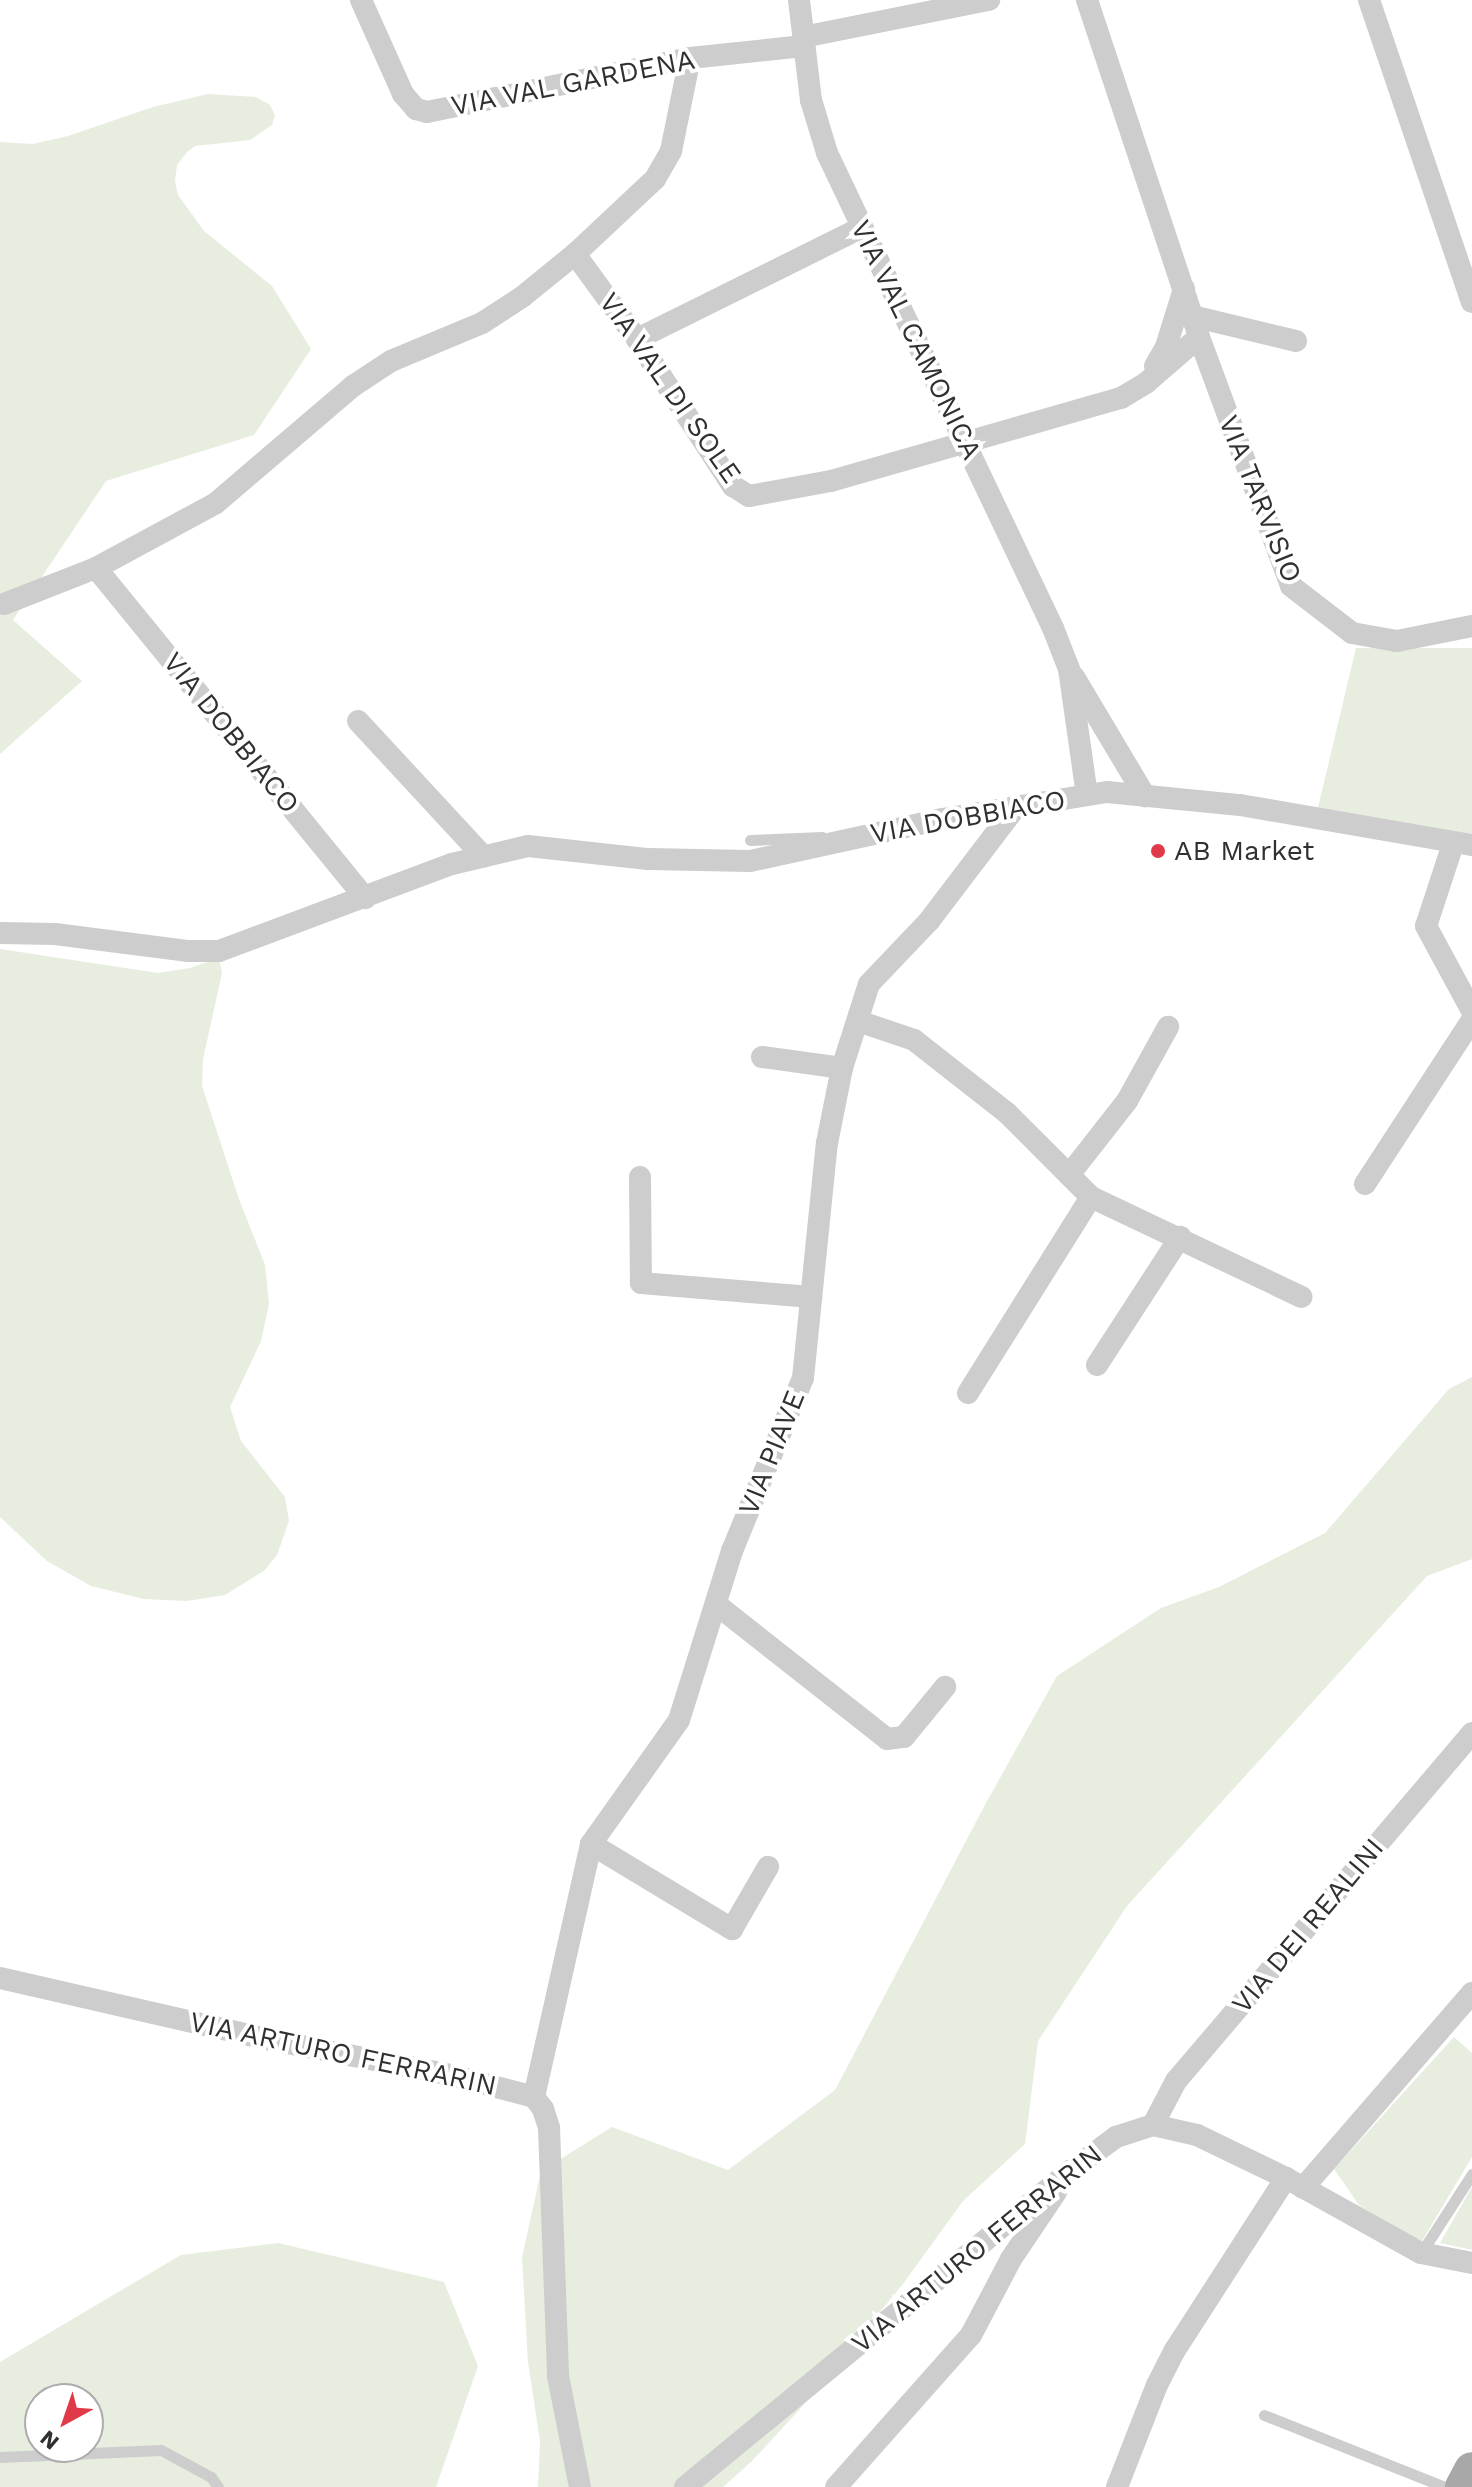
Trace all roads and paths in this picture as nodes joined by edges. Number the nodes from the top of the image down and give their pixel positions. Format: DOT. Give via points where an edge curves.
graph roads {
  1 [pos="361,0"];
  2 [pos="799,0"];
  3 [pos="989,0"];
  4 [pos="1087,0"];
  5 [pos="1369,0"];
  6 [pos="803,42"];
  7 [pos="690,58"];
  8 [pos="861,228"];
  9 [pos="575,254"];
  10 [pos="1184,289"];
  11 [pos="1472,302"];
  12 [pos="1196,327"];
  13 [pos="637,339"];
  14 [pos="1296,341"];
  15 [pos="1146,383"];
  16 [pos="967,444"];
  17 [pos="96,568"];
  18 [pos="4,604"];
  19 [pos="1472,626"];
  20 [pos="1069,669"];
  21 [pos="358,721"];
  22 [pos="1087,795"];
  23 [pos="1145,796"];
  24 [pos="1016,807"];
  25 [pos="855,838"];
  26 [pos="750,840"];
  27 [pos="1462,845"];
  28 [pos="484,857"];
  29 [pos="365,898"];
  30 [pos="0,933"];
  31 [pos="1472,1011"];
  32 [pos="1472,1020"];
  33 [pos="858,1021"];
  34 [pos="1168,1027"];
  35 [pos="762,1057"];
  36 [pos="842,1068"];
  37 [pos="1069,1175"];
  38 [pos="640,1177"];
  39 [pos="1365,1184"];
  40 [pos="1091,1197"];
  41 [pos="1180,1237"];
  42 [pos="811,1297"];
  43 [pos="1302,1297"];
  44 [pos="1097,1365"];
  45 [pos="968,1393"];
  46 [pos="717,1605"];
  47 [pos="945,1687"];
  48 [pos="1472,1733"];
  49 [pos="591,1844"];
  50 [pos="768,1867"];
  51 [pos="0,1978"];
  52 [pos="1472,1993"];
  53 [pos="534,2097"];
  54 [pos="1153,2125"];
  55 [pos="1070,2171"];
  56 [pos="1472,2174"];
  57 [pos="1294,2183"];
  58 [pos="1421,2253"];
  59 [pos="1472,2263"];
  60 [pos="1264,2415"];
  61 [pos="0,2457"];
  62 [pos="1472,2470"];
  63 [pos="218,2487"];
  64 [pos="580,2487"];
  65 [pos="685,2487"];
  66 [pos="836,2487"];
  67 [pos="1117,2487"];
  68 [pos="1445,2487"];
  69 [pos="1463,2487"];
  1 -- 7 [label="street, VIA VAL GARDENA" via="403,94 416,109 427,112"];
  2 -- 6 [label="street, VIA VAL CAMONICA"];
  3 -- 6 [label="street, VIA VAL GARDENA"];
  4 -- 10 [label="street, VIA TARVISIO"];
  5 -- 11 [label="street"];
  6 -- 7 [label="street, VIA VAL GARDENA"];
  6 -- 8 [label="street, VIA VAL CAMONICA" via="811,100 827,153"];
  7 -- 9 [label="street" via="671,151 655,179"];
  8 -- 13 [label="street"];
  8 -- 16 [label="street, VIA VAL CAMONICA"];
  9 -- 13 [label="street, VIA VAL DI SOLE"];
  9 -- 17 [label="street" via="482,323 391,361 353,386 216,503"];
  10 -- 12 [label="street, VIA TARVISIO"];
  10 -- 15 [label="street" via="1166,347"];
  12 -- 14 [label="street"];
  12 -- 15 [label="street, VIA VAL DI SOLE"];
  12 -- 19 [label="street, VIA TARVISIO" via="1291,586 1352,633 1397,641"];
  13 -- 16 [label="street, VIA VAL DI SOLE" via="733,486 749,496 831,481"];
  15 -- 16 [label="street, VIA VAL DI SOLE" via="1121,398"];
  16 -- 20 [label="street, VIA VAL CAMONICA"];
  17 -- 18 [label="street"];
  17 -- 29 [label="street, VIA DOBBIACO"];
  20 -- 22 [label="street, VIA VAL CAMONICA"];
  20 -- 23 [label="street, VIA VAL CAMONICA"];
  21 -- 28 [label="street"];
  22 -- 23 [label="street, VIA DOBBIACO"];
  22 -- 24 [label="street, VIA DOBBIACO"];
  23 -- 27 [label="street, VIA DOBBIACO" via="1240,805"];
  24 -- 25 [label="street, VIA DOBBIACO"];
  24 -- 33 [label="street, VIA PIAVE" via="929,921 869,984"];
  25 -- 26 [label="lane"];
  25 -- 28 [label="street, VIA DOBBIACO" via="750,861 648,859 528,846"];
  27 -- 31 [label="street, VIA DOBBIACO" via="1426,926"];
  28 -- 29 [label="street, VIA DOBBIACO"];
  29 -- 30 [label="street, VIA DOBBIACO" via="219,951"];
  32 -- 39 [label="street"];
  33 -- 36 [label="street, VIA PIAVE"];
  33 -- 37 [label="street" via="914,1040 1007,1113"];
  34 -- 37 [label="street" via="1127,1101"];
  35 -- 36 [label="street"];
  36 -- 42 [label="street, VIA PIAVE" via="827,1143"];
  37 -- 40 [label="street"];
  38 -- 42 [label="street" via="641,1283"];
  40 -- 41 [label="street"];
  40 -- 45 [label="street"];
  41 -- 43 [label="street"];
  41 -- 44 [label="street"];
  42 -- 46 [label="street, VIA PIAVE" via="803,1378 732,1551"];
  46 -- 47 [label="street" via="887,1739 904,1737"];
  46 -- 49 [label="street, VIA PIAVE" via="679,1720"];
  48 -- 54 [label="street, VIA DEI REALINI" via="1176,2081"];
  49 -- 50 [label="street" via="732,1929"];
  49 -- 53 [label="street, VIA PIAVE"];
  51 -- 53 [label="street, VIA ARTURO FERRARIN"];
  52 -- 57 [label="street"];
  53 -- 64 [label="street, VIA ARTURO FERRARIN" via="549,2128 558,2376"];
  54 -- 55 [label="street, VIA ARTURO FERRARIN" via="1116,2137"];
  54 -- 57 [label="street" via="1197,2135"];
  55 -- 65 [label="street, VIA ARTURO FERRARIN"];
  55 -- 66 [label="street" via="1011,2259 971,2335"];
  56 -- 58 [label="lane"];
  57 -- 58 [label="street"];
  57 -- 67 [label="street" via="1175,2350"];
  58 -- 59 [label="street"];
  60 -- 68 [label="lane"];
  61 -- 63 [label="lane" via="161,2450 211,2477"];
  62 -- 69 [label="main road"];
}
